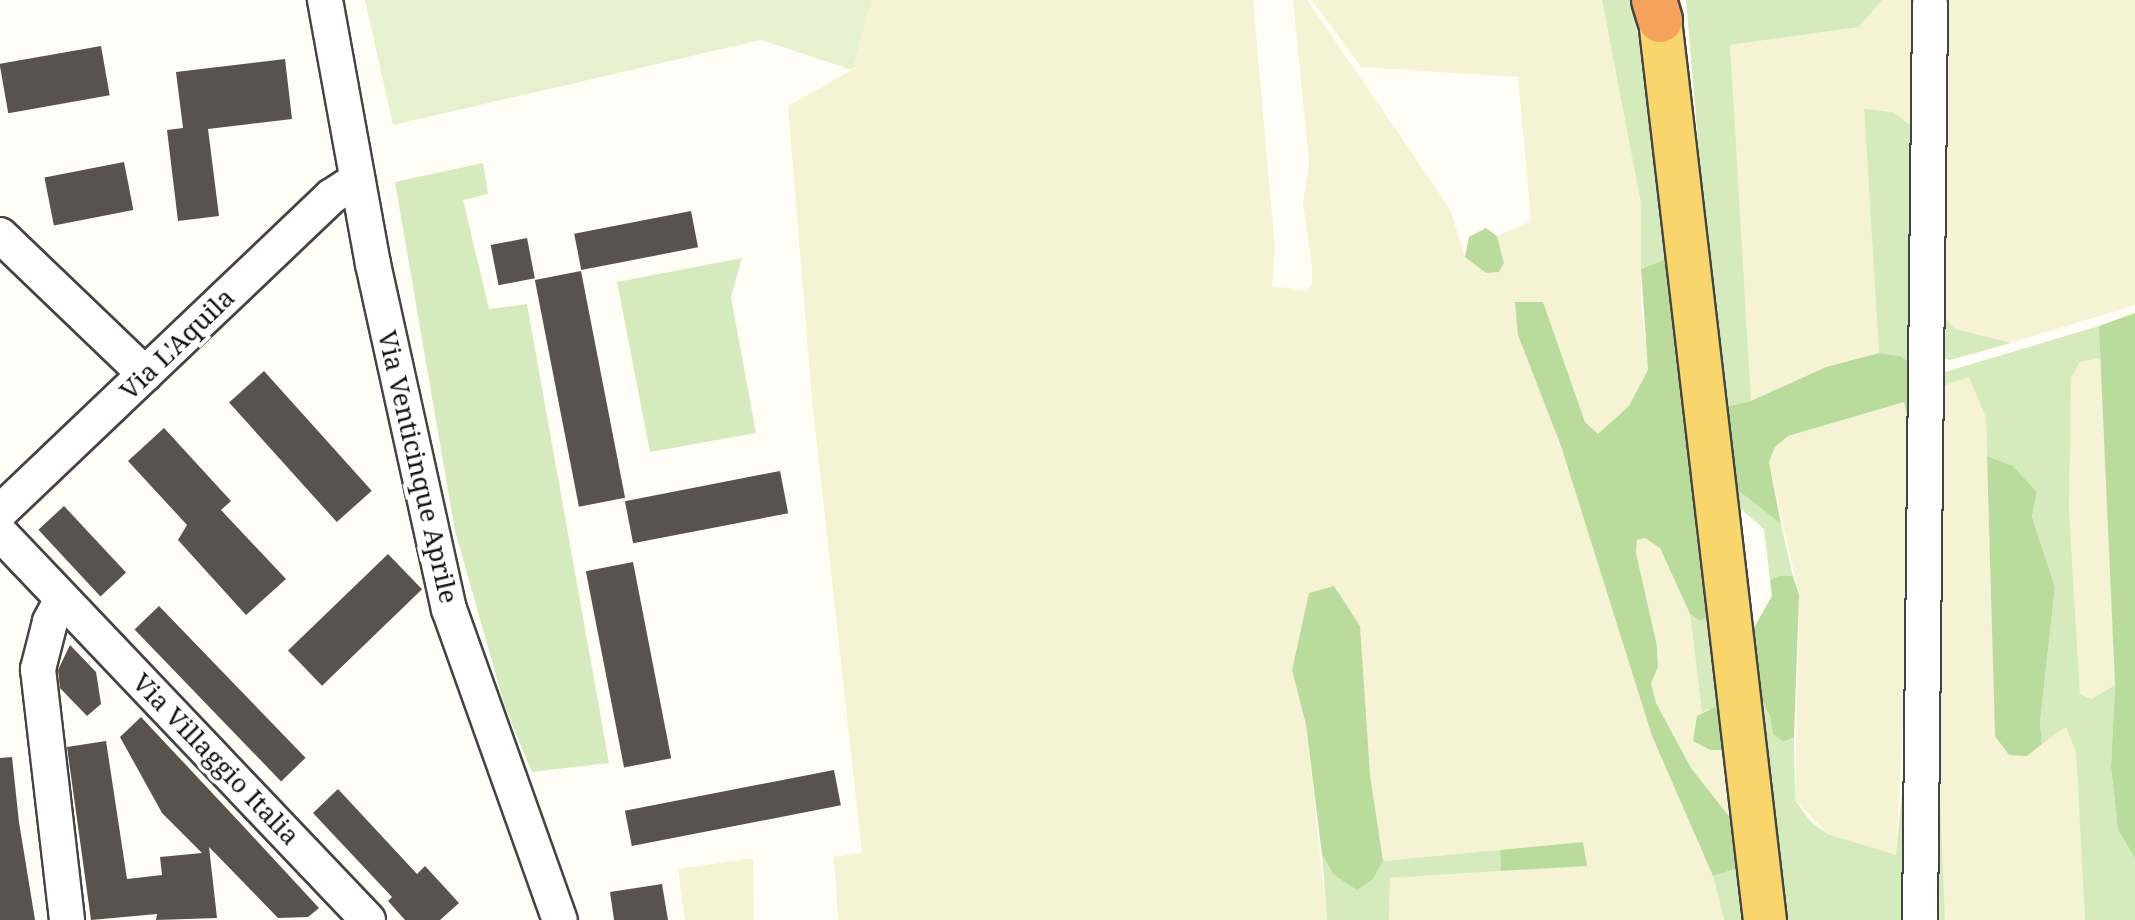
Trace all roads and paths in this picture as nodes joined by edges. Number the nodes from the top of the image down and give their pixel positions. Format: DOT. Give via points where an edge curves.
graph roads {
  1 [pos="325,0"];
  2 [pos="1930,4"];
  3 [pos="1658,5"];
  4 [pos="357,180"];
  5 [pos="0,235"];
  6 [pos="145,374"];
  7 [pos="0,512"];
  8 [pos="0,533"];
  9 [pos="62,599"];
  10 [pos="67,920"];
  11 [pos="368,920"];
  12 [pos="560,920"];
  13 [pos="1765,920"];
  14 [pos="1920,920"];
  1 -- 4 [label="street, Via Venticinque Aprile"];
  2 -- 14 [label="street"];
  3 -- 13 [label="main road"];
  4 -- 6 [label="street, Via L'Aquila" via="332,196"];
  4 -- 12 [label="street, Via Venticinque Aprile" via="449,609"];
  5 -- 6 [label="street"];
  6 -- 7 [label="street, Via L'Aquila"];
  8 -- 9 [label="street, Via Villaggio Italia"];
  9 -- 10 [label="street" via="38,669"];
  9 -- 11 [label="street, Via Villaggio Italia"];
}
